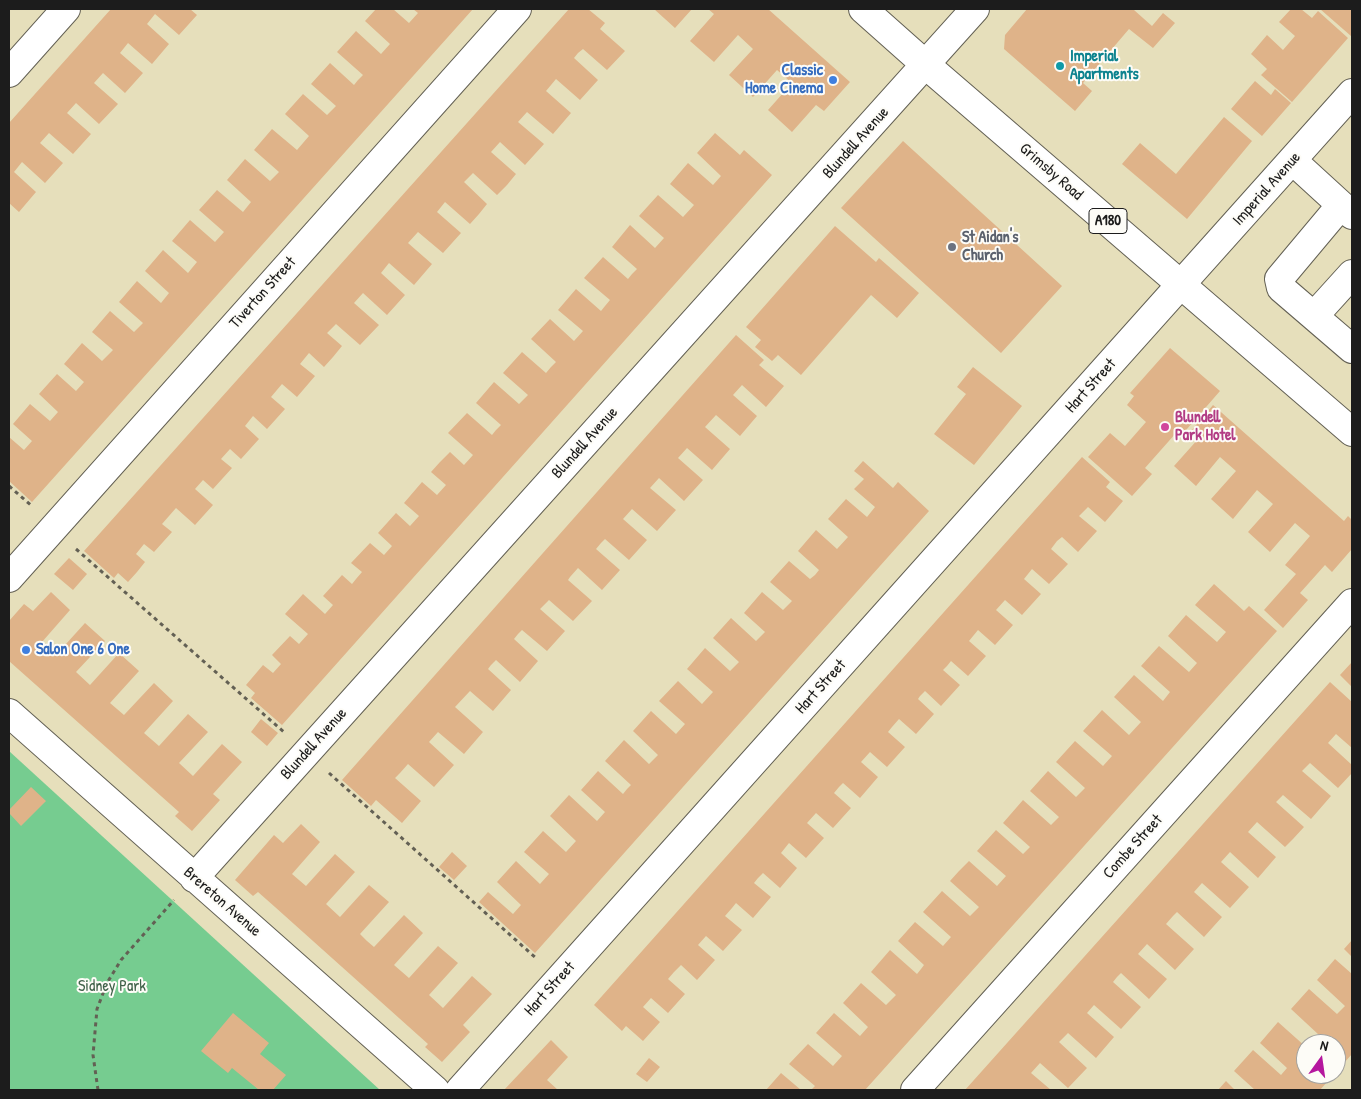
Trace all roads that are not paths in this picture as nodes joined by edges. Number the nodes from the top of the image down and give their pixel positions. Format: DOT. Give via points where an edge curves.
graph roads {
  1 [pos="66,9"];
  2 [pos="517,9"];
  3 [pos="864,9"];
  4 [pos="975,9"];
  5 [pos="926,65"];
  6 [pos="9,73"];
  7 [pos="1352,93"];
  8 [pos="1293,161"];
  9 [pos="1347,210"];
  10 [pos="1352,274"];
  11 [pos="1182,285"];
  12 [pos="1314,316"];
  13 [pos="1352,349"];
  14 [pos="1352,432"];
  15 [pos="9,578"];
  16 [pos="1352,603"];
  17 [pos="9,713"];
  18 [pos="194,878"];
  19 [pos="435,1090"];
  20 [pos="460,1090"];
  21 [pos="915,1090"];
  1 -- 6 [label="street"];
  2 -- 15 [label="street, Tiverton Street"];
  3 -- 5 [label="street, Grimsby Road / A180"];
  4 -- 5 [label="street, Blundell Avenue"];
  5 -- 11 [label="street, Grimsby Road / A180"];
  5 -- 18 [label="street, Blundell Avenue"];
  7 -- 8 [label="street, Imperial Avenue"];
  8 -- 9 [label="street"];
  8 -- 11 [label="street, Imperial Avenue"];
  9 -- 12 [label="street" via="1279,279 1281,288"];
  10 -- 12 [label="street"];
  11 -- 14 [label="street, Grimsby Road / A180"];
  11 -- 20 [label="street, Hart Street"];
  12 -- 13 [label="street"];
  16 -- 21 [label="street, Combe Street"];
  17 -- 18 [label="street, Brereton Avenue"];
  18 -- 19 [label="street, Brereton Avenue"];
}
